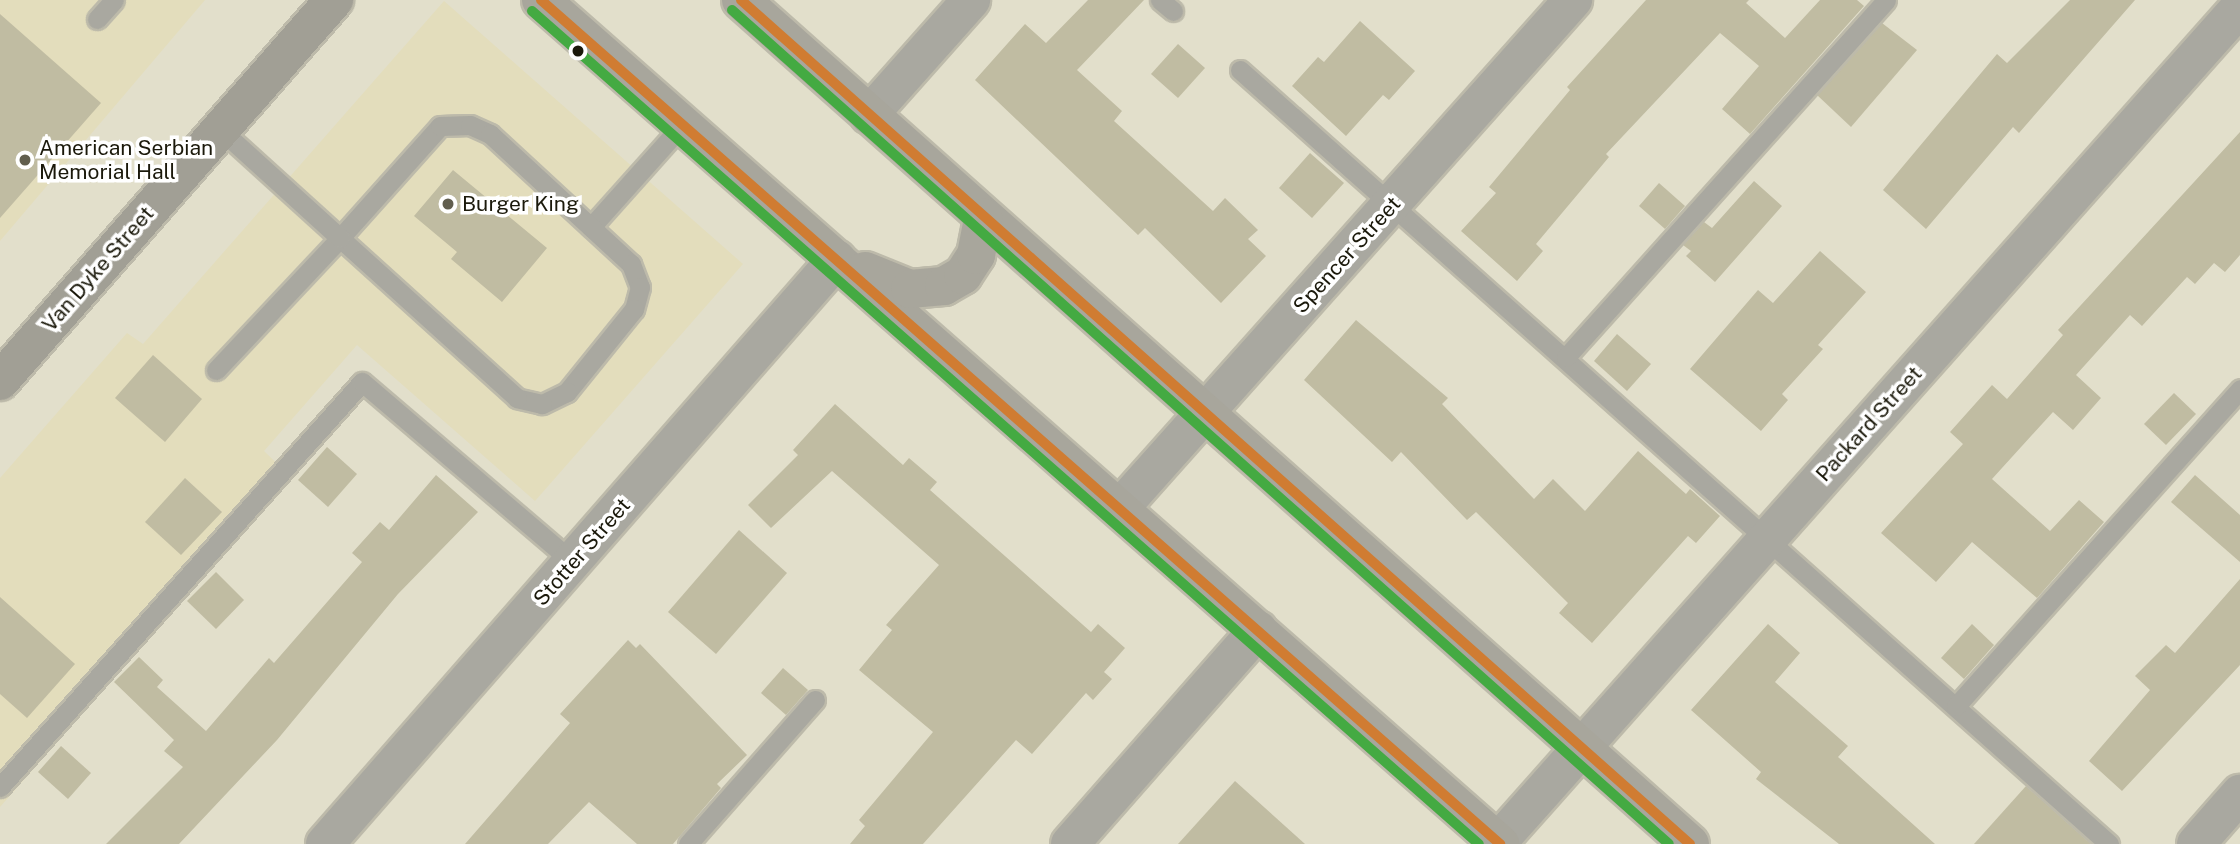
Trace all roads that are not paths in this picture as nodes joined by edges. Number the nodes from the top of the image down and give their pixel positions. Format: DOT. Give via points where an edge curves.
graph roads {
  1 [pos="114,0"];
  2 [pos="334,0"];
  3 [pos="541,0"];
  4 [pos="741,0"];
  5 [pos="971,0"];
  6 [pos="1573,0"];
  7 [pos="1886,0"];
  8 [pos="2240,7"];
  9 [pos="97,19"];
  10 [pos="1240,70"];
  11 [pos="869,115"];
  12 [pos="683,124"];
  13 [pos="220,130"];
  14 [pos="1392,204"];
  15 [pos="984,218"];
  16 [pos="591,227"];
  17 [pos="340,238"];
  18 [pos="838,259"];
  19 [pos="1566,358"];
  20 [pos="216,370"];
  21 [pos="0,381"];
  22 [pos="2240,389"];
  23 [pos="1204,416"];
  24 [pos="1120,508"];
  25 [pos="1768,538"];
  26 [pos="573,562"];
  27 [pos="1258,630"];
  28 [pos="815,700"];
  29 [pos="1956,706"];
  30 [pos="1581,748"];
  31 [pos="0,787"];
  32 [pos="2240,794"];
  33 [pos="1499,843"];
  34 [pos="325,844"];
  35 [pos="688,844"];
  36 [pos="1070,844"];
  37 [pos="1690,844"];
  38 [pos="2109,844"];
  39 [pos="2196,844"];
  1 -- 9 [label="lane"];
  2 -- 13 [label="main road, Van Dyke Street"];
  3 -- 12 [label="main road"];
  4 -- 11 [label="main road"];
  5 -- 11 [label="street"];
  6 -- 14 [label="street, Spencer Street"];
  7 -- 19 [label="lane"];
  8 -- 25 [label="street, Packard Street"];
  10 -- 14 [label="lane"];
  11 -- 15 [label="main road"];
  12 -- 16 [label="lane"];
  12 -- 18 [label="main road"];
  13 -- 17 [label="lane"];
  13 -- 21 [label="main road, Van Dyke Street"];
  14 -- 19 [label="lane"];
  14 -- 23 [label="street, Spencer Street"];
  15 -- 18 [label="main road" via="976,255 963,275 943,286 910,289"];
  15 -- 23 [label="main road"];
  16 -- 17 [label="lane" via="490,134 470,125 440,126"];
  16 -- 17 [label="lane" via="631,264 639,287 634,309 567,392 542,404 517,398"];
  17 -- 20 [label="lane"];
  18 -- 24 [label="main road"];
  18 -- 26 [label="street, Stotter Street"];
  19 -- 25 [label="lane"];
  22 -- 29 [label="lane"];
  23 -- 24 [label="street, Spencer Street"];
  23 -- 30 [label="main road"];
  24 -- 27 [label="main road"];
  25 -- 29 [label="lane"];
  25 -- 30 [label="street, Packard Street"];
  26 -- 31 [label="lane" via="362,382"];
  26 -- 34 [label="street, Stotter Street"];
  27 -- 33 [label="main road"];
  27 -- 36 [label="street"];
  28 -- 35 [label="lane"];
  29 -- 38 [label="lane"];
  30 -- 33 [label="street, Packard Street"];
  30 -- 37 [label="main road"];
  32 -- 39 [label="street"];
}
